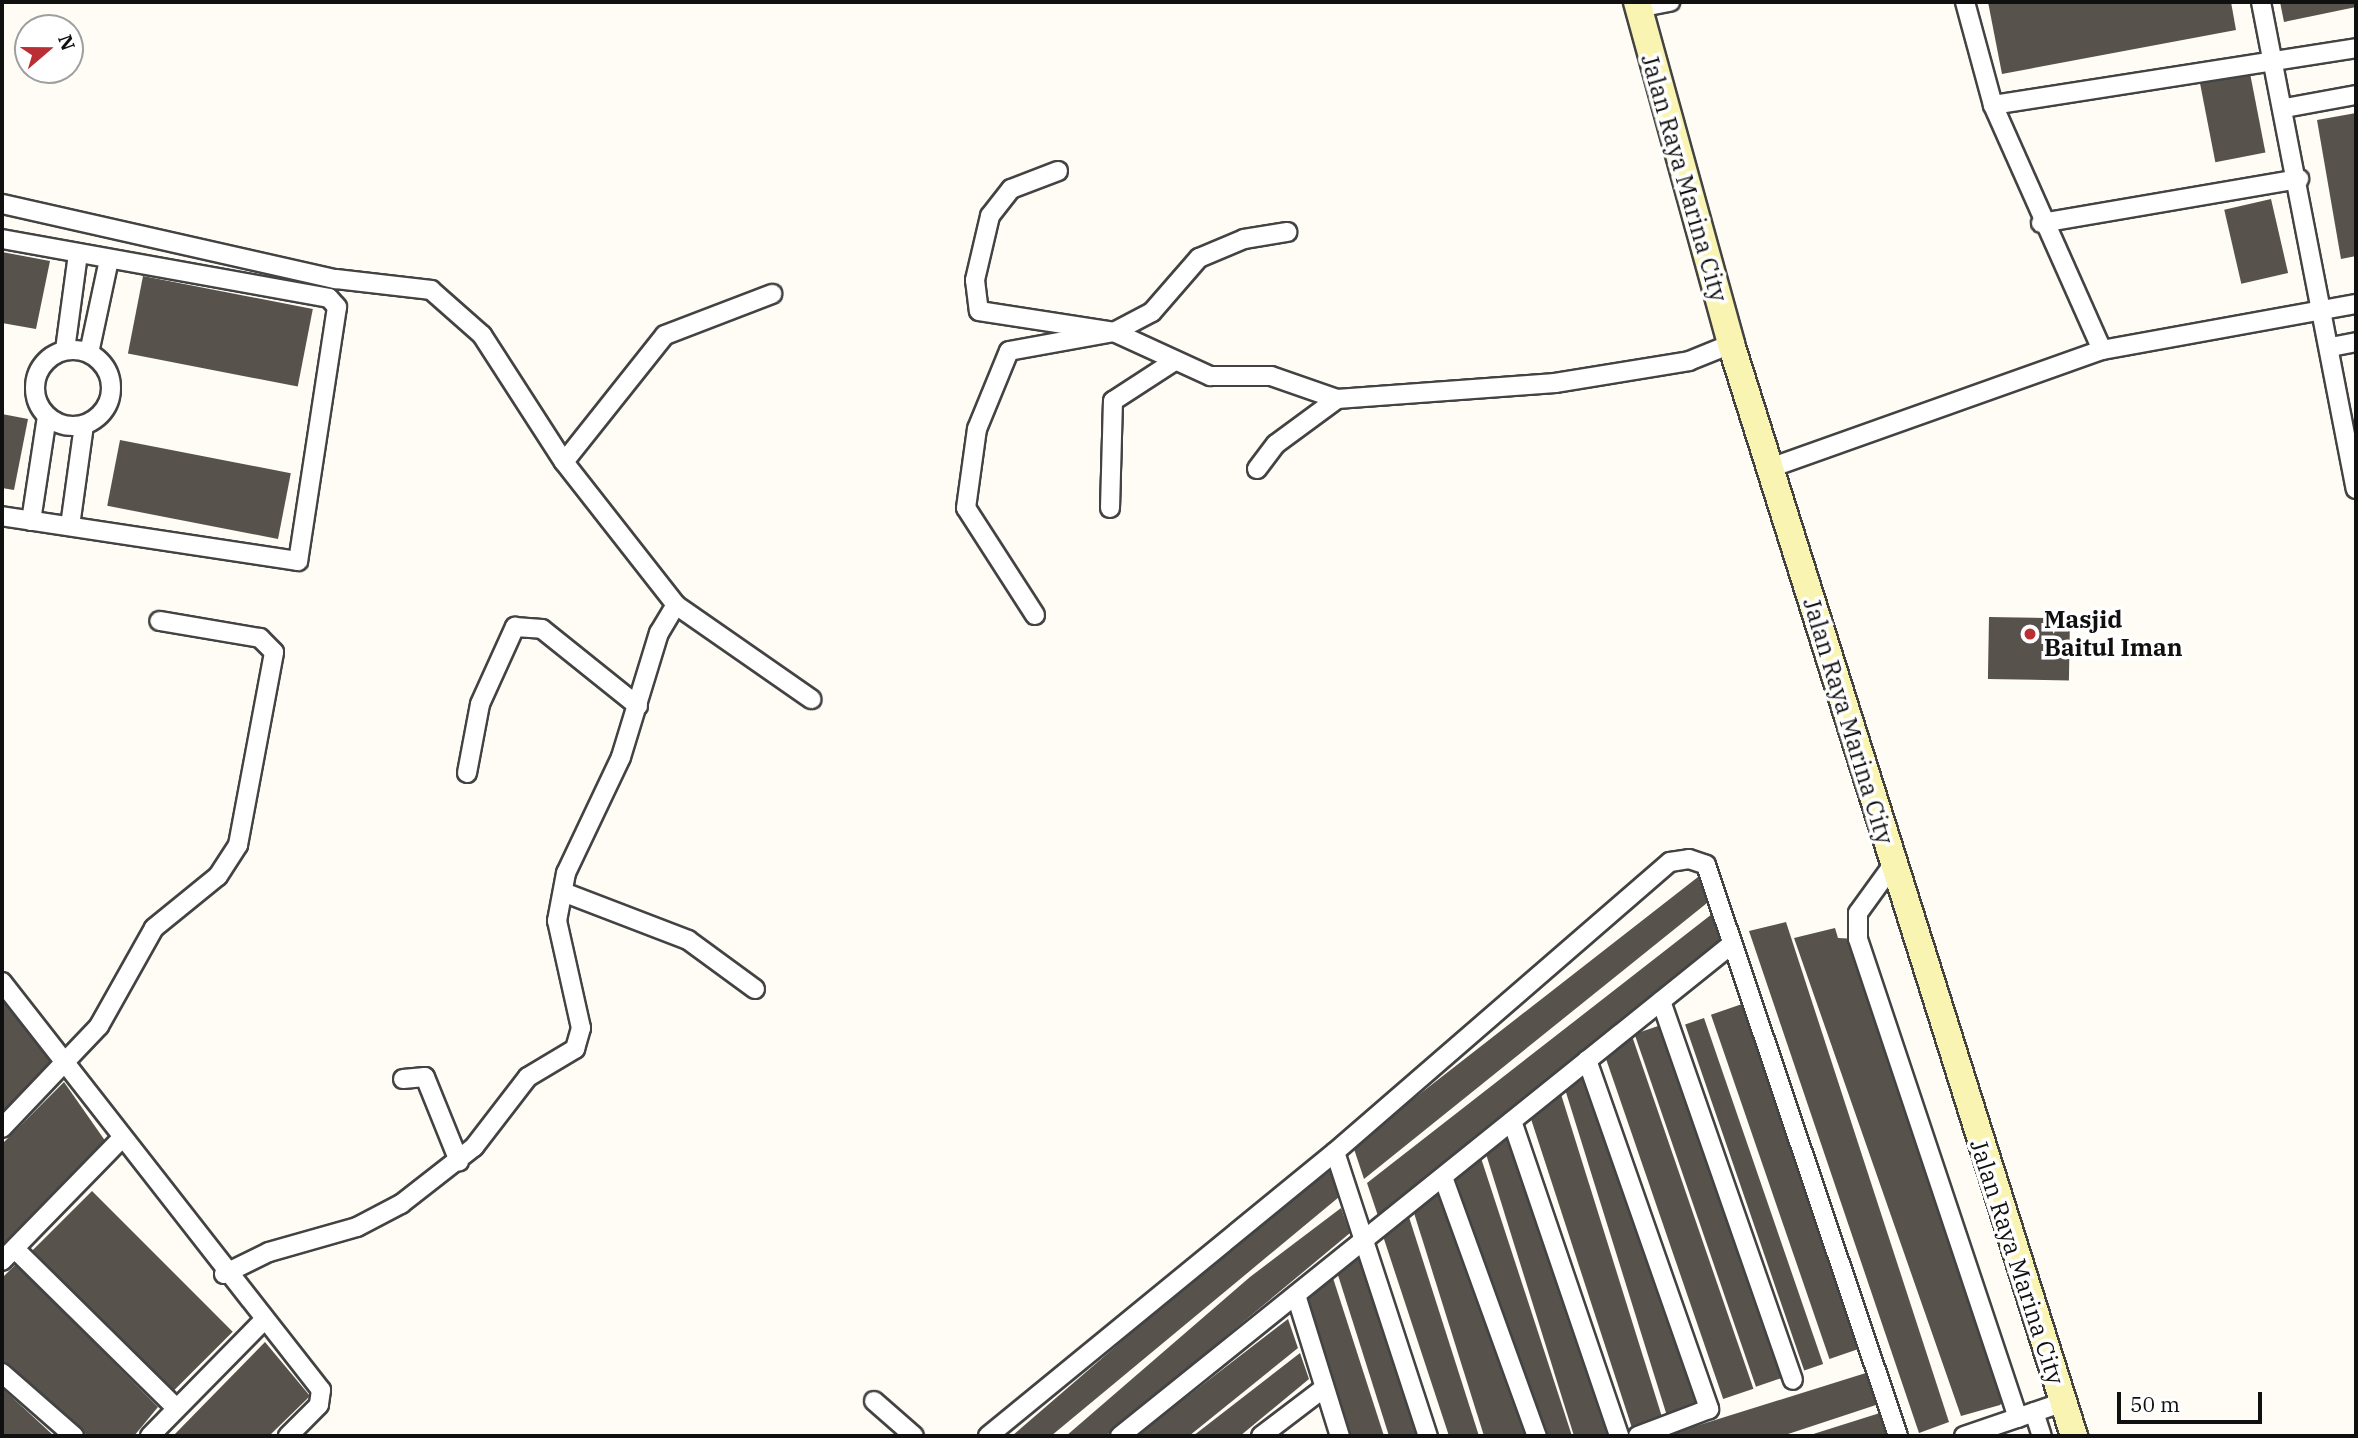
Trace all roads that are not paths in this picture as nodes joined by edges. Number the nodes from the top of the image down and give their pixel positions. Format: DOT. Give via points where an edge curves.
graph roads {
  1 [pos="1670,2"];
  2 [pos="1965,2"];
  3 [pos="2261,2"];
  4 [pos="1638,5"];
  5 [pos="2356,48"];
  6 [pos="2276,63"];
  7 [pos="2356,95"];
  8 [pos="1993,105"];
  9 [pos="2285,108"];
  10 [pos="1058,171"];
  11 [pos="2299,179"];
  12 [pos="2,204"];
  13 [pos="2041,223"];
  14 [pos="1287,232"];
  15 [pos="2,239"];
  16 [pos="78,254"];
  17 [pos="109,260"];
  18 [pos="772,294"];
  19 [pos="2356,304"];
  20 [pos="2325,310"];
  21 [pos="1114,332"];
  22 [pos="2356,342"];
  23 [pos="1731,344"];
  24 [pos="2332,347"];
  25 [pos="2102,349"];
  26 [pos="65,350"];
  27 [pos="89,353"];
  28 [pos="1173,362"];
  29 [pos="1337,398"];
  30 [pos="47,416"];
  31 [pos="83,425"];
  32 [pos="564,462"];
  33 [pos="1770,468"];
  34 [pos="1256,469"];
  35 [pos="2356,489"];
  36 [pos="1110,509"];
  37 [pos="2,516"];
  38 [pos="31,521"];
  39 [pos="70,526"];
  40 [pos="676,605"];
  41 [pos="1035,615"];
  42 [pos="159,621"];
  43 [pos="811,699"];
  44 [pos="638,706"];
  45 [pos="467,773"];
  46 [pos="1892,866"];
  47 [pos="563,892"];
  48 [pos="1732,944"];
  49 [pos="2,982"];
  50 [pos="755,989"];
  51 [pos="1661,1001"];
  52 [pos="1587,1060"];
  53 [pos="66,1064"];
  54 [pos="402,1079"];
  55 [pos="1512,1121"];
  56 [pos="2,1128"];
  57 [pos="120,1140"];
  58 [pos="1335,1152"];
  59 [pos="459,1161"];
  60 [pos="1443,1177"];
  61 [pos="1364,1240"];
  62 [pos="8,1255"];
  63 [pos="224,1274"];
  64 [pos="1296,1295"];
  65 [pos="261,1322"];
  66 [pos="2,1373"];
  67 [pos="1793,1380"];
  68 [pos="1324,1388"];
  69 [pos="874,1401"];
  70 [pos="2061,1403"];
  71 [pos="175,1407"];
  72 [pos="2026,1415"];
  73 [pos="74,1436"];
  74 [pos="150,1436"];
  75 [pos="288,1436"];
  76 [pos="914,1436"];
  77 [pos="988,1436"];
  78 [pos="1120,1436"];
  79 [pos="1261,1436"];
  80 [pos="1340,1436"];
  81 [pos="1428,1436"];
  82 [pos="1537,1436"];
  83 [pos="1619,1436"];
  84 [pos="1638,1436"];
  85 [pos="1898,1436"];
  86 [pos="1964,1436"];
  87 [pos="2042,1436"];
  88 [pos="2074,1436"];
  1 -- 4 [label="street"];
  2 -- 8 [label="street"];
  3 -- 6 [label="street"];
  4 -- 23 [label="main road, Jalan Raya Marina City"];
  5 -- 6 [label="street"];
  6 -- 8 [label="street"];
  6 -- 9 [label="street"];
  7 -- 9 [label="street"];
  8 -- 13 [label="street"];
  9 -- 11 [label="street"];
  10 -- 21 [label="street" via="1011,189 990,216 974,300 986,314"];
  11 -- 13 [label="street"];
  11 -- 20 [label="street"];
  12 -- 32 [label="street" via="336,279 432,290 482,335"];
  13 -- 25 [label="street"];
  14 -- 21 [label="street" via="1244,239 1199,258 1152,312"];
  15 -- 16 [label="street"];
  16 -- 17 [label="street"];
  16 -- 26 [label="street"];
  17 -- 27 [label="street"];
  17 -- 39 [label="street" via="329,298 337,307 298,561"];
  18 -- 32 [label="street" via="665,335"];
  19 -- 20 [label="street"];
  20 -- 24 [label="street"];
  20 -- 25 [label="street"];
  21 -- 28 [label="street"];
  21 -- 41 [label="street" via="1009,351 978,429 966,508"];
  22 -- 24 [label="street"];
  23 -- 29 [label="street" via="1689,361 1555,383"];
  23 -- 33 [label="main road, Jalan Raya Marina City"];
  24 -- 35 [label="street"];
  25 -- 33 [label="street"];
  26 -- 27 [label="street"];
  26 -- 30 [label="street" via="37,372 35,396"];
  27 -- 31 [label="street" via="111,384 104,410"];
  28 -- 29 [label="street" via="1210,376 1271,376"];
  28 -- 36 [label="street" via="1113,401"];
  29 -- 34 [label="street" via="1276,444"];
  30 -- 31 [label="street"];
  30 -- 38 [label="street"];
  31 -- 39 [label="street"];
  32 -- 40 [label="street"];
  33 -- 46 [label="main road, Jalan Raya Marina City"];
  37 -- 38 [label="street"];
  38 -- 39 [label="street"];
  40 -- 43 [label="street"];
  40 -- 44 [label="street" via="659,633"];
  42 -- 53 [label="street" via="271,643 245,816 238,845 218,876 154,928 99,1026"];
  44 -- 45 [label="street" via="542,629 515,627 480,704"];
  44 -- 47 [label="street"];
  46 -- 70 [label="main road, Jalan Raya Marina City"];
  46 -- 72 [label="street" via="1858,913 1858,939"];
  47 -- 50 [label="street" via="688,940"];
  47 -- 59 [label="street" via="558,921 580,1038 564,1058 516,1087"];
  48 -- 51 [label="street"];
  48 -- 58 [label="street" via="1706,865 1689,859 1670,862"];
  48 -- 85 [label="street"];
  49 -- 53 [label="street"];
  51 -- 52 [label="street"];
  51 -- 67 [label="street"];
  52 -- 55 [label="street"];
  52 -- 84 [label="street" via="1709,1409"];
  53 -- 56 [label="street"];
  53 -- 57 [label="street"];
  54 -- 59 [label="street" via="425,1077"];
  55 -- 60 [label="street"];
  55 -- 83 [label="street"];
  57 -- 62 [label="street"];
  57 -- 63 [label="street"];
  58 -- 61 [label="street"];
  58 -- 77 [label="street"];
  59 -- 63 [label="street" via="386,1213"];
  60 -- 61 [label="street"];
  60 -- 82 [label="street"];
  61 -- 64 [label="street"];
  61 -- 81 [label="street"];
  62 -- 71 [label="street"];
  63 -- 65 [label="street"];
  64 -- 68 [label="street"];
  64 -- 78 [label="street"];
  65 -- 71 [label="street"];
  65 -- 75 [label="street" via="321,1390 320,1405"];
  66 -- 73 [label="street"];
  68 -- 79 [label="street"];
  68 -- 80 [label="street"];
  69 -- 76 [label="street"];
  70 -- 72 [label="street"];
  70 -- 88 [label="main road, Jalan Raya Marina City"];
  71 -- 74 [label="street"];
  72 -- 86 [label="street"];
  72 -- 87 [label="street"];
}
